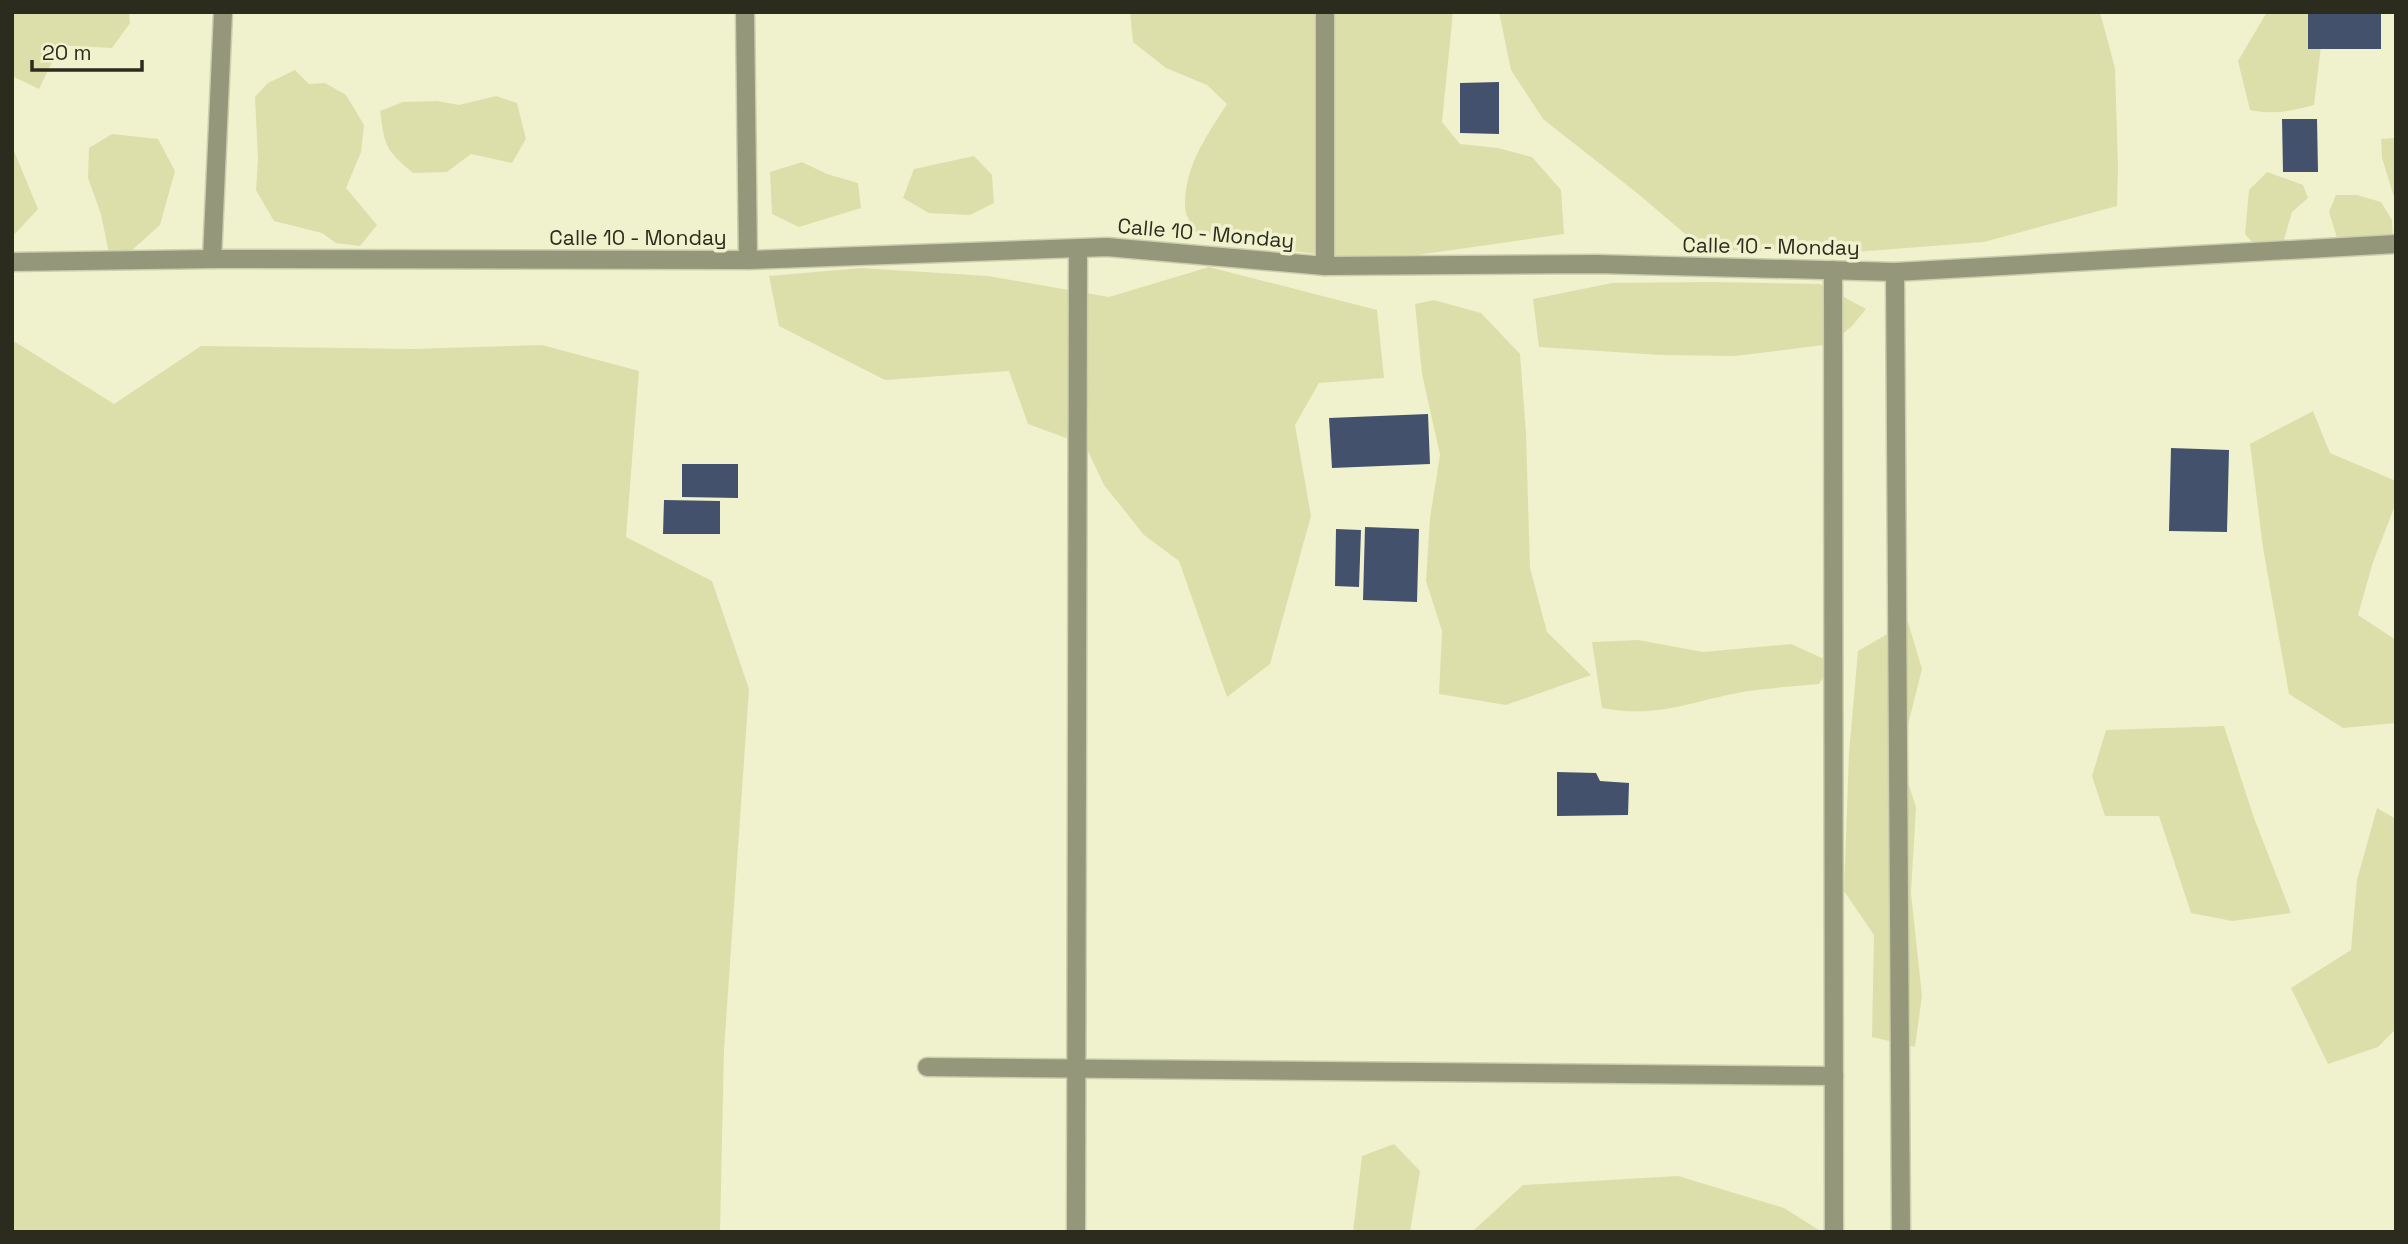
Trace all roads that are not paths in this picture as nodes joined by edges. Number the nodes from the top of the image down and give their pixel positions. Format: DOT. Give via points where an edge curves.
graph roads {
  1 [pos="223,12"];
  2 [pos="745,12"];
  3 [pos="1325,12"];
  4 [pos="2396,244"];
  5 [pos="1078,248"];
  6 [pos="212,259"];
  7 [pos="748,260"];
  8 [pos="12,262"];
  9 [pos="1325,266"];
  10 [pos="1833,270"];
  11 [pos="1895,272"];
  12 [pos="927,1067"];
  13 [pos="1076,1068"];
  14 [pos="1834,1076"];
  15 [pos="1076,1232"];
  16 [pos="1834,1232"];
  17 [pos="1901,1232"];
  1 -- 6 [label="street"];
  2 -- 7 [label="street"];
  3 -- 9 [label="street"];
  4 -- 11 [label="street, Calle 10 - Monday"];
  5 -- 7 [label="street, Calle 10 - Monday"];
  5 -- 9 [label="street, Calle 10 - Monday"];
  5 -- 13 [label="street"];
  6 -- 7 [label="street, Calle 10 - Monday"];
  6 -- 8 [label="street, Calle 10 - Monday"];
  9 -- 10 [label="street, Calle 10 - Monday" via="1596,264"];
  10 -- 11 [label="street, Calle 10 - Monday"];
  10 -- 14 [label="street"];
  11 -- 17 [label="street"];
  12 -- 13 [label="street"];
  13 -- 14 [label="street"];
  13 -- 15 [label="street"];
  14 -- 16 [label="street"];
}
